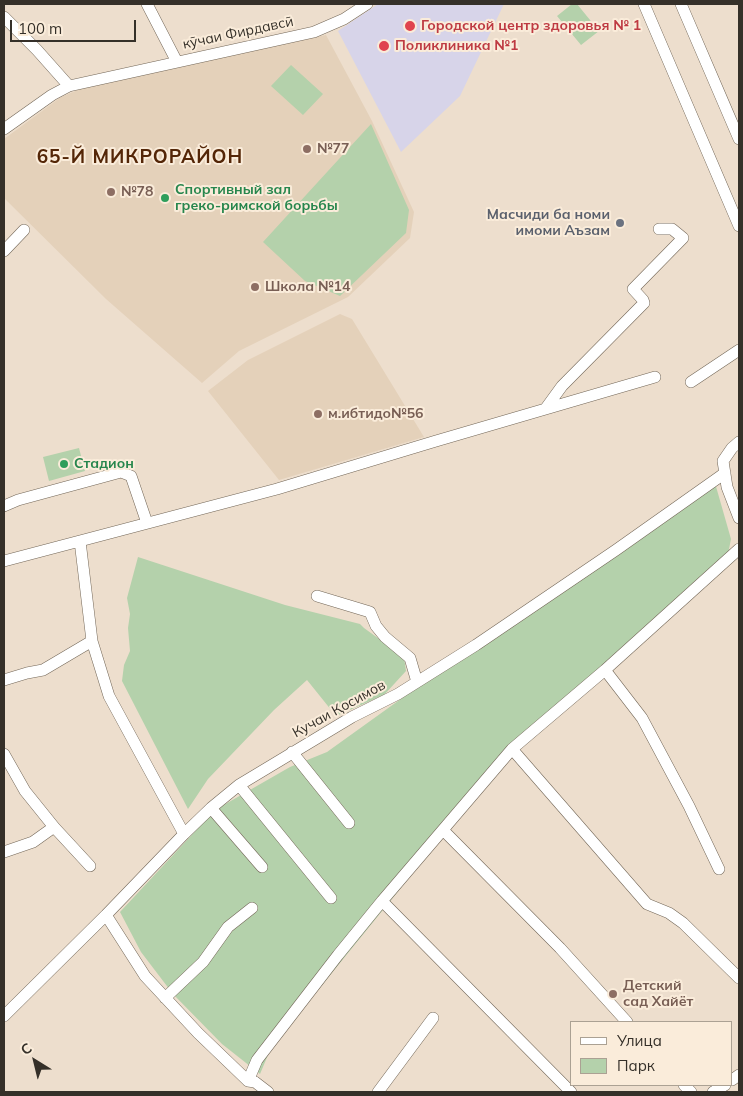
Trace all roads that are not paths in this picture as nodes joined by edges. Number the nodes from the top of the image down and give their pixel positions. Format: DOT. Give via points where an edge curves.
graph roads {
  1 [pos="147,4"];
  2 [pos="367,4"];
  3 [pos="644,4"];
  4 [pos="682,4"];
  5 [pos="4,17"];
  6 [pos="177,62"];
  7 [pos="69,86"];
  8 [pos="4,129"];
  9 [pos="739,139"];
  10 [pos="739,226"];
  11 [pos="660,229"];
  12 [pos="24,230"];
  13 [pos="4,251"];
  14 [pos="739,350"];
  15 [pos="656,377"];
  16 [pos="691,382"];
  17 [pos="546,408"];
  18 [pos="739,442"];
  19 [pos="725,473"];
  20 [pos="4,506"];
  21 [pos="739,518"];
  22 [pos="147,523"];
  23 [pos="80,541"];
  24 [pos="739,549"];
  25 [pos="4,561"];
  26 [pos="317,596"];
  27 [pos="92,641"];
  28 [pos="605,670"];
  29 [pos="4,680"];
  30 [pos="417,682"];
  31 [pos="512,749"];
  32 [pos="292,752"];
  33 [pos="4,754"];
  34 [pos="239,785"];
  35 [pos="211,808"];
  36 [pos="349,823"];
  37 [pos="54,827"];
  38 [pos="444,830"];
  39 [pos="184,834"];
  40 [pos="4,852"];
  41 [pos="90,866"];
  42 [pos="262,867"];
  43 [pos="720,869"];
  44 [pos="331,898"];
  45 [pos="382,901"];
  46 [pos="252,908"];
  47 [pos="106,915"];
  48 [pos="739,978"];
  49 [pos="165,998"];
  50 [pos="4,1016"];
  51 [pos="433,1018"];
  52 [pos="626,1021"];
  53 [pos="251,1085"];
  54 [pos="268,1092"];
  55 [pos="378,1092"];
  56 [pos="571,1092"];
  1 -- 6 [label="street"];
  2 -- 6 [label="street, кӯчаи Фирдавсӣ" via="344,19 314,32"];
  3 -- 10 [label="street"];
  4 -- 9 [label="street"];
  5 -- 7 [label="street"];
  6 -- 7 [label="street, кӯчаи Фирдавсӣ"];
  7 -- 8 [label="street, кӯчаи Фирдавсӣ"];
  11 -- 17 [label="street" via="672,229 683,238 632,289 644,303 562,386"];
  12 -- 13 [label="street"];
  14 -- 16 [label="street"];
  15 -- 17 [label="street"];
  17 -- 22 [label="street" via="277,489"];
  18 -- 19 [label="street" via="723,461"];
  19 -- 21 [label="street"];
  19 -- 30 [label="street, Кучаи Қосимов" via="608,556"];
  20 -- 22 [label="street" via="121,472 131,476"];
  22 -- 23 [label="street"];
  23 -- 25 [label="street"];
  23 -- 27 [label="street"];
  24 -- 28 [label="street"];
  26 -- 30 [label="street" via="370,612 385,637 410,658"];
  27 -- 29 [label="street" via="43,670"];
  27 -- 39 [label="street" via="109,696"];
  28 -- 31 [label="street"];
  28 -- 43 [label="street" via="642,718"];
  30 -- 32 [label="street, Кучаи Қосимов"];
  31 -- 38 [label="street"];
  31 -- 48 [label="street" via="647,904 683,923"];
  32 -- 34 [label="street, Кучаи Қосимов"];
  32 -- 36 [label="street"];
  33 -- 37 [label="street" via="26,791"];
  34 -- 35 [label="street, Кучаи Қосимов"];
  34 -- 44 [label="street"];
  35 -- 39 [label="street, Кучаи Қосимов"];
  35 -- 42 [label="street"];
  37 -- 40 [label="street" via="33,842"];
  37 -- 41 [label="street"];
  38 -- 45 [label="street"];
  38 -- 52 [label="street" via="560,948"];
  39 -- 47 [label="street, Кучаи Қосимов"];
  45 -- 53 [label="street" via="258,1060"];
  45 -- 56 [label="street"];
  46 -- 49 [label="street" via="228,927 203,962"];
  47 -- 49 [label="street" via="146,976"];
  47 -- 50 [label="street, Кучаи Қосимов"];
  49 -- 53 [label="street"];
  51 -- 55 [label="street"];
  53 -- 54 [label="street"];
}
